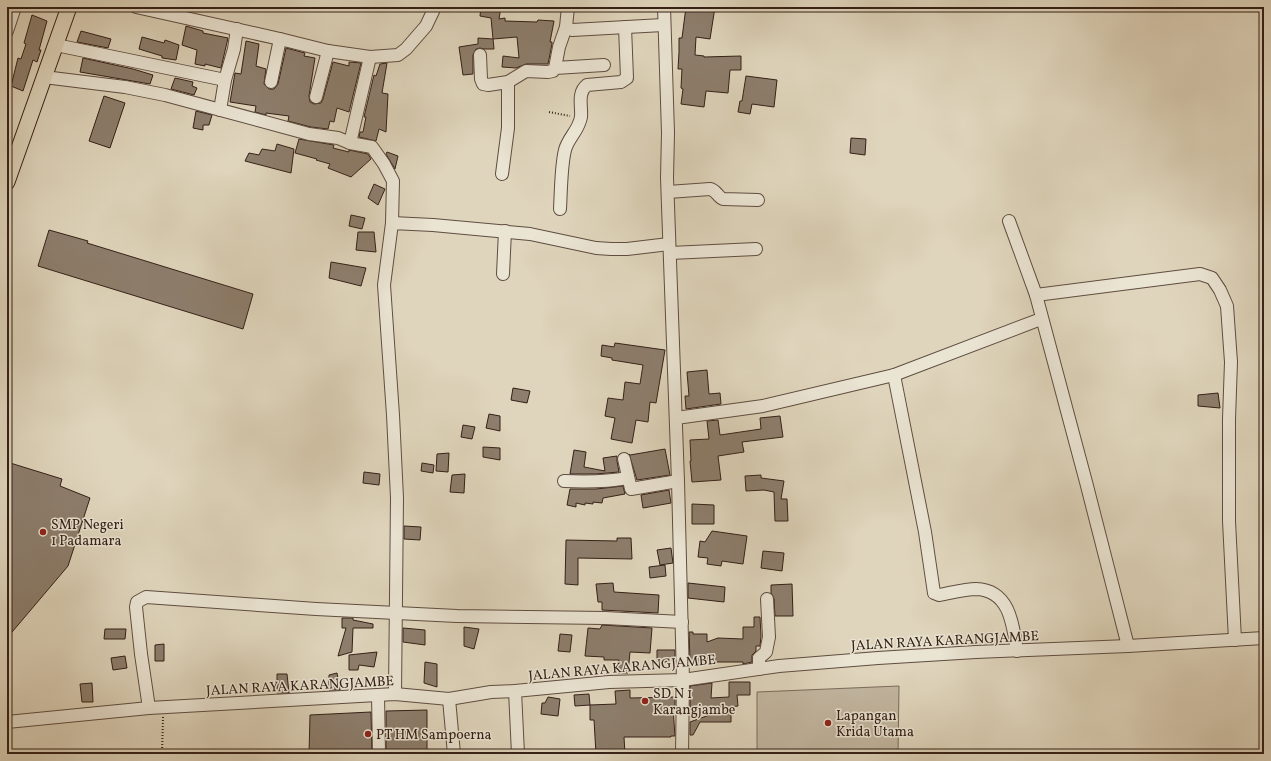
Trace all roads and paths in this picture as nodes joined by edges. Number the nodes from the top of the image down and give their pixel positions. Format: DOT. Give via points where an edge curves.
graph roads {
  1 [pos="15,7"];
  2 [pos="69,7"];
  3 [pos="136,7"];
  4 [pos="435,7"];
  5 [pos="568,7"];
  6 [pos="664,7"];
  7 [pos="663,25"];
  8 [pos="566,27"];
  9 [pos="625,27"];
  10 [pos="237,29"];
  11 [pos="7,31"];
  12 [pos="280,39"];
  13 [pos="56,45"];
  14 [pos="328,51"];
  15 [pos="480,55"];
  16 [pos="370,57"];
  17 [pos="604,65"];
  18 [pos="555,68"];
  19 [pos="44,77"];
  20 [pos="225,80"];
  21 [pos="271,82"];
  22 [pos="508,82"];
  23 [pos="316,97"];
  24 [pos="220,110"];
  25 [pos="549,112"];
  26 [pos="581,117"];
  27 [pos="350,143"];
  28 [pos="502,174"];
  29 [pos="7,182"];
  30 [pos="668,192"];
  31 [pos="758,200"];
  32 [pos="560,209"];
  33 [pos="1009,221"];
  34 [pos="392,223"];
  35 [pos="505,231"];
  36 [pos="670,249"];
  37 [pos="756,249"];
  38 [pos="502,274"];
  39 [pos="1036,295"];
  40 [pos="1041,319"];
  41 [pos="894,375"];
  42 [pos="676,418"];
  43 [pos="624,459"];
  44 [pos="628,478"];
  45 [pos="564,481"];
  46 [pos="678,481"];
  47 [pos="767,599"];
  48 [pos="395,613"];
  49 [pos="682,622"];
  50 [pos="1264,638"];
  51 [pos="1235,640"];
  52 [pos="1128,646"];
  53 [pos="1017,651"];
  54 [pos="759,669"];
  55 [pos="683,680"];
  56 [pos="515,691"];
  57 [pos="395,694"];
  58 [pos="378,695"];
  59 [pos="449,699"];
  60 [pos="149,708"];
  61 [pos="163,708"];
  62 [pos="7,722"];
  63 [pos="162,754"];
  64 [pos="379,754"];
  65 [pos="454,754"];
  66 [pos="518,754"];
  67 [pos="682,754"];
  1 -- 11 [label="street"];
  2 -- 13 [label="main road"];
  3 -- 10 [label="street"];
  4 -- 16 [label="street" via="426,26 406,49 398,55"];
  5 -- 8 [label="street"];
  6 -- 7 [label="street"];
  7 -- 9 [label="street"];
  7 -- 30 [label="street"];
  8 -- 9 [label="street" via="572,30"];
  8 -- 18 [label="street"];
  9 -- 26 [label="street" via="627,78 621,82 587,85 581,93"];
  10 -- 12 [label="street"];
  10 -- 20 [label="street"];
  12 -- 14 [label="street"];
  12 -- 21 [label="street"];
  13 -- 19 [label="main road"];
  13 -- 20 [label="street"];
  14 -- 16 [label="street"];
  14 -- 23 [label="street"];
  15 -- 22 [label="street" via="483,84"];
  16 -- 27 [label="street"];
  17 -- 18 [label="street"];
  18 -- 22 [label="street" via="554,71 548,72 526,71"];
  19 -- 24 [label="street" via="125,87"];
  19 -- 29 [label="main road"];
  20 -- 24 [label="street"];
  22 -- 28 [label="street" via="508,128"];
  24 -- 27 [label="street"];
  25 -- 26 [label="path"];
  26 -- 32 [label="street" via="565,151"];
  27 -- 34 [label="street" via="372,147 384,164 393,182"];
  30 -- 31 [label="street" via="710,189 723,199"];
  30 -- 36 [label="street"];
  33 -- 39 [label="street"];
  34 -- 35 [label="street"];
  34 -- 48 [label="street" via="384,285 397,498"];
  35 -- 36 [label="street" via="596,248"];
  35 -- 38 [label="street"];
  36 -- 37 [label="street"];
  36 -- 42 [label="street"];
  39 -- 40 [label="street"];
  39 -- 51 [label="street" via="1200,274 1212,278 1220,290 1228,306 1230,334 1229,521"];
  40 -- 41 [label="street"];
  40 -- 52 [label="street"];
  41 -- 42 [label="street" via="763,406"];
  41 -- 53 [label="street" via="924,524 934,593 939,595 977,589 990,592 1009,610"];
  42 -- 46 [label="street"];
  43 -- 44 [label="street"];
  44 -- 45 [label="street" via="607,482"];
  44 -- 46 [label="street" via="631,490"];
  46 -- 49 [label="street"];
  47 -- 54 [label="street" via="769,637 766,652 759,658"];
  48 -- 49 [label="street"];
  48 -- 57 [label="street"];
  48 -- 60 [label="street" via="142,598 136,607"];
  49 -- 55 [label="street"];
  50 -- 51 [label="street, JALAN RAYA KARANGJAMBE"];
  51 -- 52 [label="street, JALAN RAYA KARANGJAMBE"];
  52 -- 53 [label="street, JALAN RAYA KARANGJAMBE"];
  53 -- 54 [label="street, JALAN RAYA KARANGJAMBE" via="878,658"];
  54 -- 55 [label="street, JALAN RAYA KARANGJAMBE"];
  55 -- 56 [label="street, JALAN RAYA KARANGJAMBE" via="609,682"];
  55 -- 67 [label="street"];
  56 -- 59 [label="street, JALAN RAYA KARANGJAMBE"];
  56 -- 66 [label="street"];
  57 -- 58 [label="street, JALAN RAYA KARANGJAMBE"];
  57 -- 59 [label="street, JALAN RAYA KARANGJAMBE"];
  58 -- 61 [label="street, JALAN RAYA KARANGJAMBE"];
  58 -- 64 [label="street"];
  59 -- 65 [label="street"];
  60 -- 61 [label="street, JALAN RAYA KARANGJAMBE"];
  60 -- 62 [label="street, JALAN RAYA KARANGJAMBE"];
  61 -- 63 [label="path"];
}
